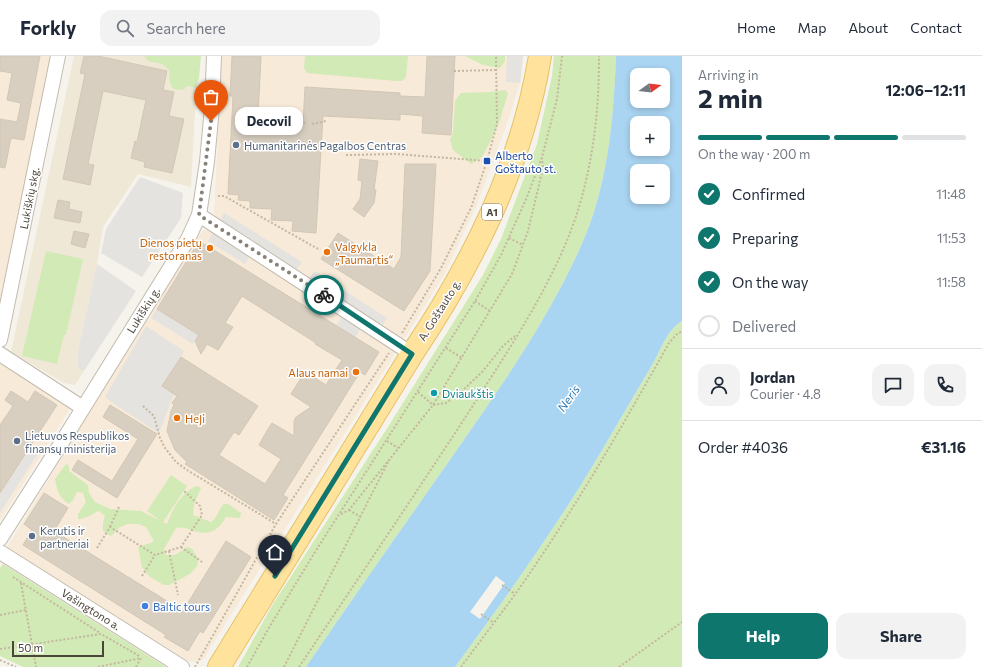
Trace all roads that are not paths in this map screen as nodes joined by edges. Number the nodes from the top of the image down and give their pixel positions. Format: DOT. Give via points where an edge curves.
graph roads {
  1 [pos="58,56"];
  2 [pos="214,56"];
  3 [pos="540,56"];
  4 [pos="199,215"];
  5 [pos="0,340"];
  6 [pos="404,348"];
  7 [pos="0,354"];
  8 [pos="83,408"];
  9 [pos="0,539"];
  10 [pos="0,552"];
  11 [pos="182,667"];
  12 [pos="219,667"];
  1 -- 5 [label="street, Lukiškių skg."];
  2 -- 4 [label="street, Lukiškių g." via="207,162"];
  3 -- 6 [label="main road, A. Goštauto g. / A1" via="527,116 497,202 469,261 437,316"];
  4 -- 6 [label="street"];
  4 -- 8 [label="street, Lukiškių g." via="188,239"];
  6 -- 12 [label="main road, A. Goštauto g. / A1"];
  7 -- 8 [label="street"];
  8 -- 9 [label="street, Lukiškių g."];
  10 -- 11 [label="street, Vašingtono a."];
}
